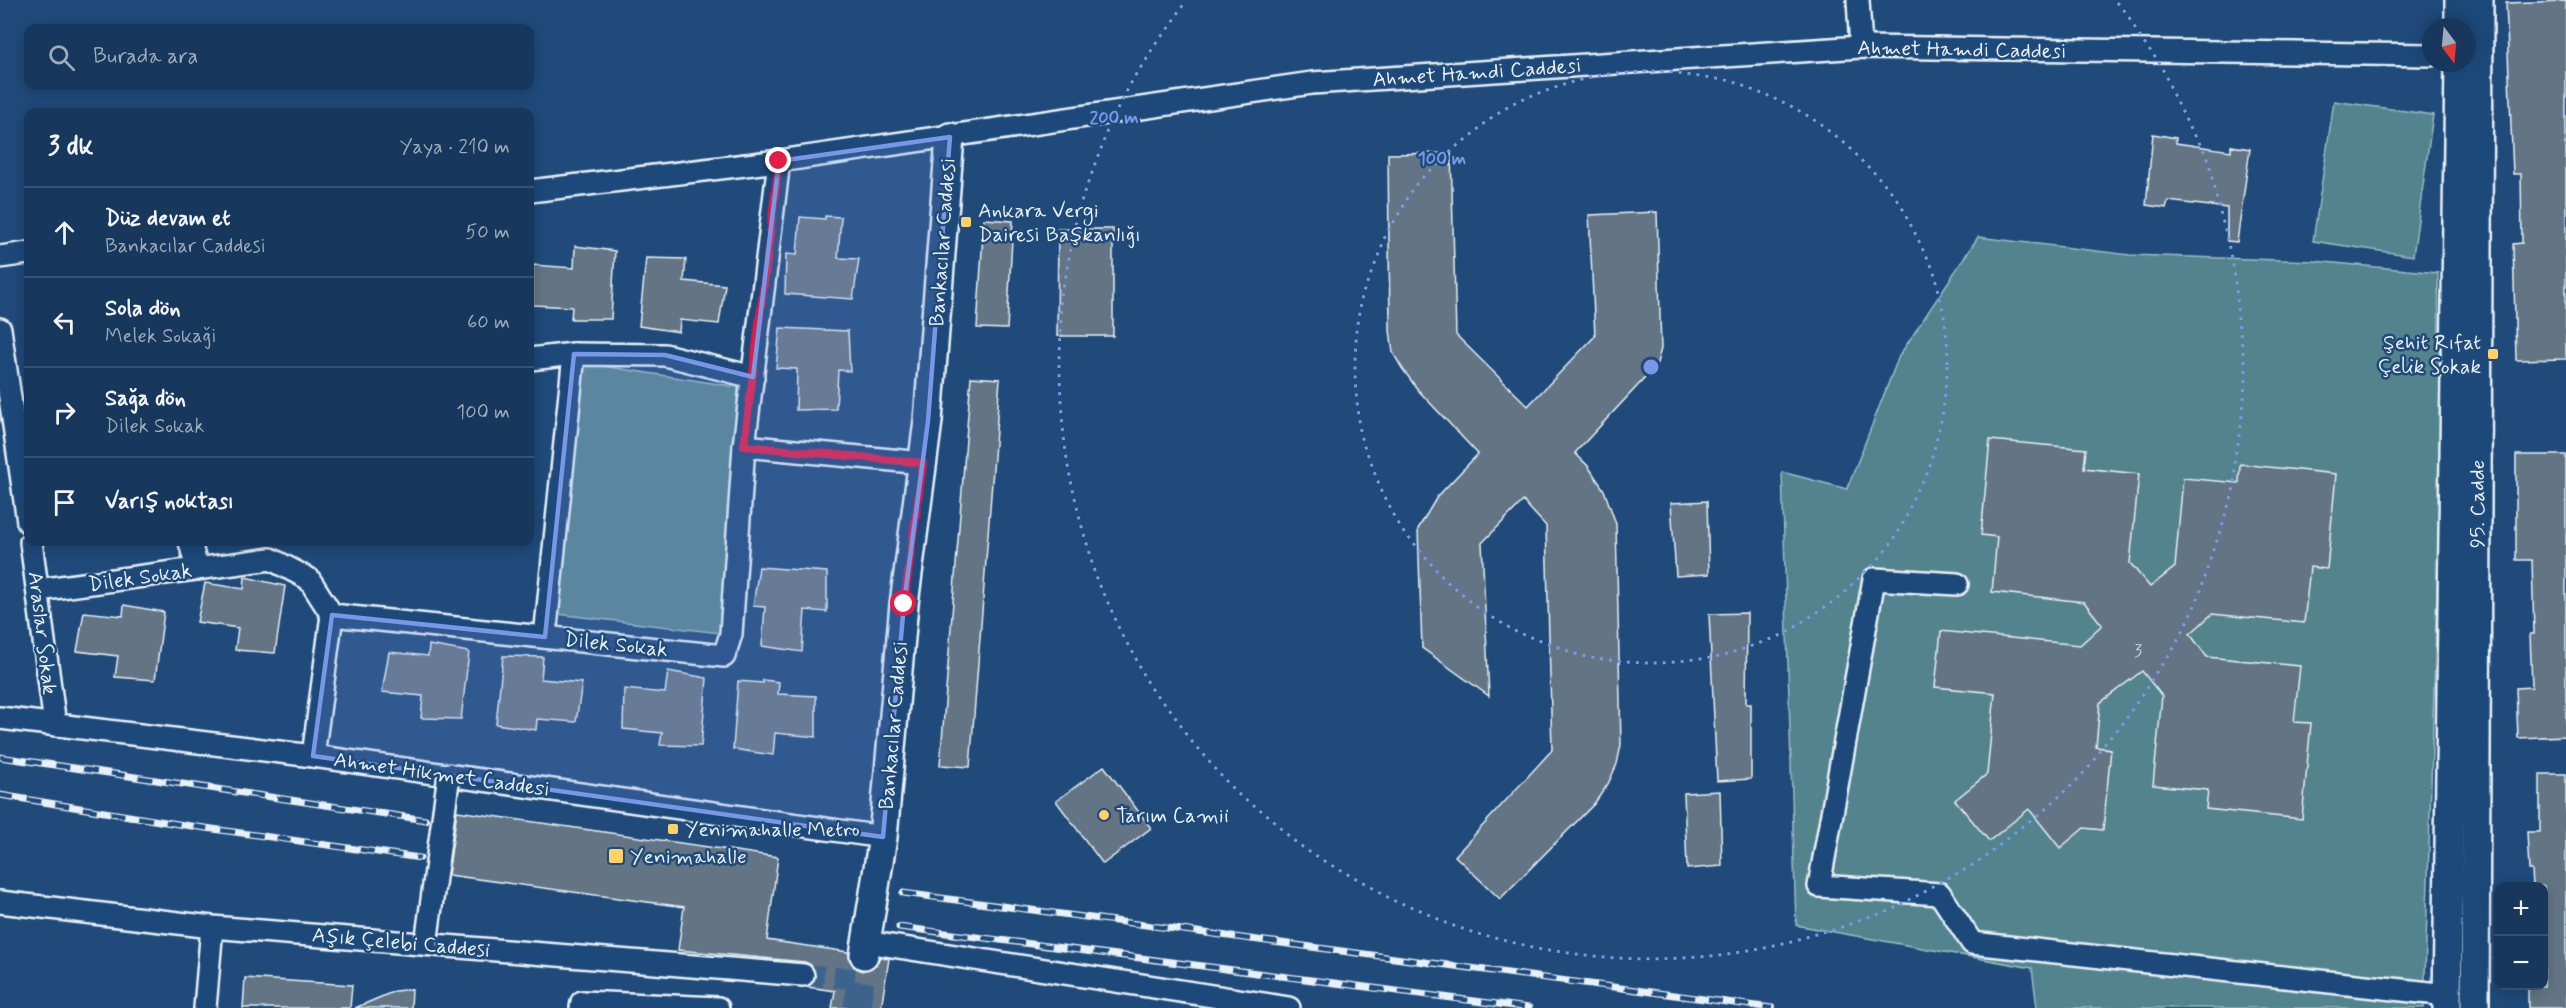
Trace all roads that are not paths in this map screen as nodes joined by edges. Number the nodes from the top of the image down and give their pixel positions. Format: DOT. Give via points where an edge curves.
graph roads {
  1 [pos="1858,0"];
  2 [pos="2459,0"];
  3 [pos="2479,0"];
  4 [pos="2459,18"];
  5 [pos="2476,18"];
  6 [pos="1861,47"];
  7 [pos="2422,55"];
  8 [pos="2468,72"];
  9 [pos="2468,72"];
  10 [pos="950,137"];
  11 [pos="779,161"];
  12 [pos="534,191"];
  13 [pos="24,254"];
  14 [pos="0,257"];
  15 [pos="0,329"];
  16 [pos="574,354"];
  17 [pos="534,359"];
  18 [pos="753,377"];
  19 [pos="744,446"];
  20 [pos="24,462"];
  21 [pos="923,463"];
  22 [pos="32,546"];
  23 [pos="191,546"];
  24 [pos="197,569"];
  25 [pos="1957,584"];
  26 [pos="38,590"];
  27 [pos="332,615"];
  28 [pos="545,637"];
  29 [pos="0,718"];
  30 [pos="55,725"];
  31 [pos="312,756"];
  32 [pos="449,774"];
  33 [pos="883,837"];
  34 [pos="0,903"];
  35 [pos="212,927"];
  36 [pos="426,944"];
  37 [pos="865,948"];
  38 [pos="804,975"];
  39 [pos="2447,1002"];
  40 [pos="206,1008"];
  41 [pos="581,1008"];
  42 [pos="718,1008"];
  43 [pos="1290,1008"];
  44 [pos="2475,1008"];
  1 -- 6 [label="street"];
  2 -- 4 [label="main road"];
  3 -- 5 [label="main road, 95. Cadde"];
  6 -- 7 [label="street, Ahmet Hamdi Caddesi"];
  6 -- 10 [label="street, Ahmet Hamdi Caddesi" via="1312,83"];
  8 -- 39 [label="main road, 95. Cadde"];
  9 -- 44 [label="main road, 95. Cadde"];
  10 -- 11 [label="street, Ahmet Hamdi Caddesi"];
  10 -- 21 [label="main road, Bankacılar Caddesi"];
  11 -- 12 [label="street, Ahmet Hamdi Caddesi"];
  11 -- 18 [label="street, Dilek Sokak"];
  13 -- 14 [label="street"];
  15 -- 20 [label="street"];
  16 -- 17 [label="street"];
  16 -- 18 [label="street" via="665,355"];
  16 -- 28 [label="street"];
  18 -- 19 [label="street, Dilek Sokak"];
  19 -- 21 [label="street"];
  19 -- 28 [label="street, Dilek Sokak" via="731,634 724,656"];
  21 -- 33 [label="main road, Bankacılar Caddesi" via="904,604"];
  22 -- 26 [label="street, Araslar Sokak"];
  23 -- 24 [label="street"];
  24 -- 26 [label="street, Dilek Sokak"];
  24 -- 27 [label="street, Dilek Sokak" via="271,559 309,579"];
  25 -- 39 [label="street" via="1874,579 1819,886 1940,894 1972,943"];
  26 -- 30 [label="street, Araslar Sokak"];
  27 -- 28 [label="street, Dilek Sokak"];
  27 -- 31 [label="street"];
  29 -- 30 [label="street, Ahmet Hikmet Caddesi"];
  30 -- 31 [label="street, Ahmet Hikmet Caddesi"];
  31 -- 32 [label="street, Ahmet Hikmet Caddesi"];
  32 -- 33 [label="street, Ahmet Hikmet Caddesi"];
  32 -- 36 [label="street, bridge"];
  33 -- 37 [label="main road, Bankacılar Caddesi"];
  34 -- 35 [label="street, Aşık Çelebi Caddesi"];
  35 -- 36 [label="street, Aşık Çelebi Caddesi"];
  35 -- 40 [label="street"];
  36 -- 38 [label="street, Aşık Çelebi Caddesi"];
  37 -- 43 [label="street"];
  41 -- 42 [label="street" via="582,1002"];
}
